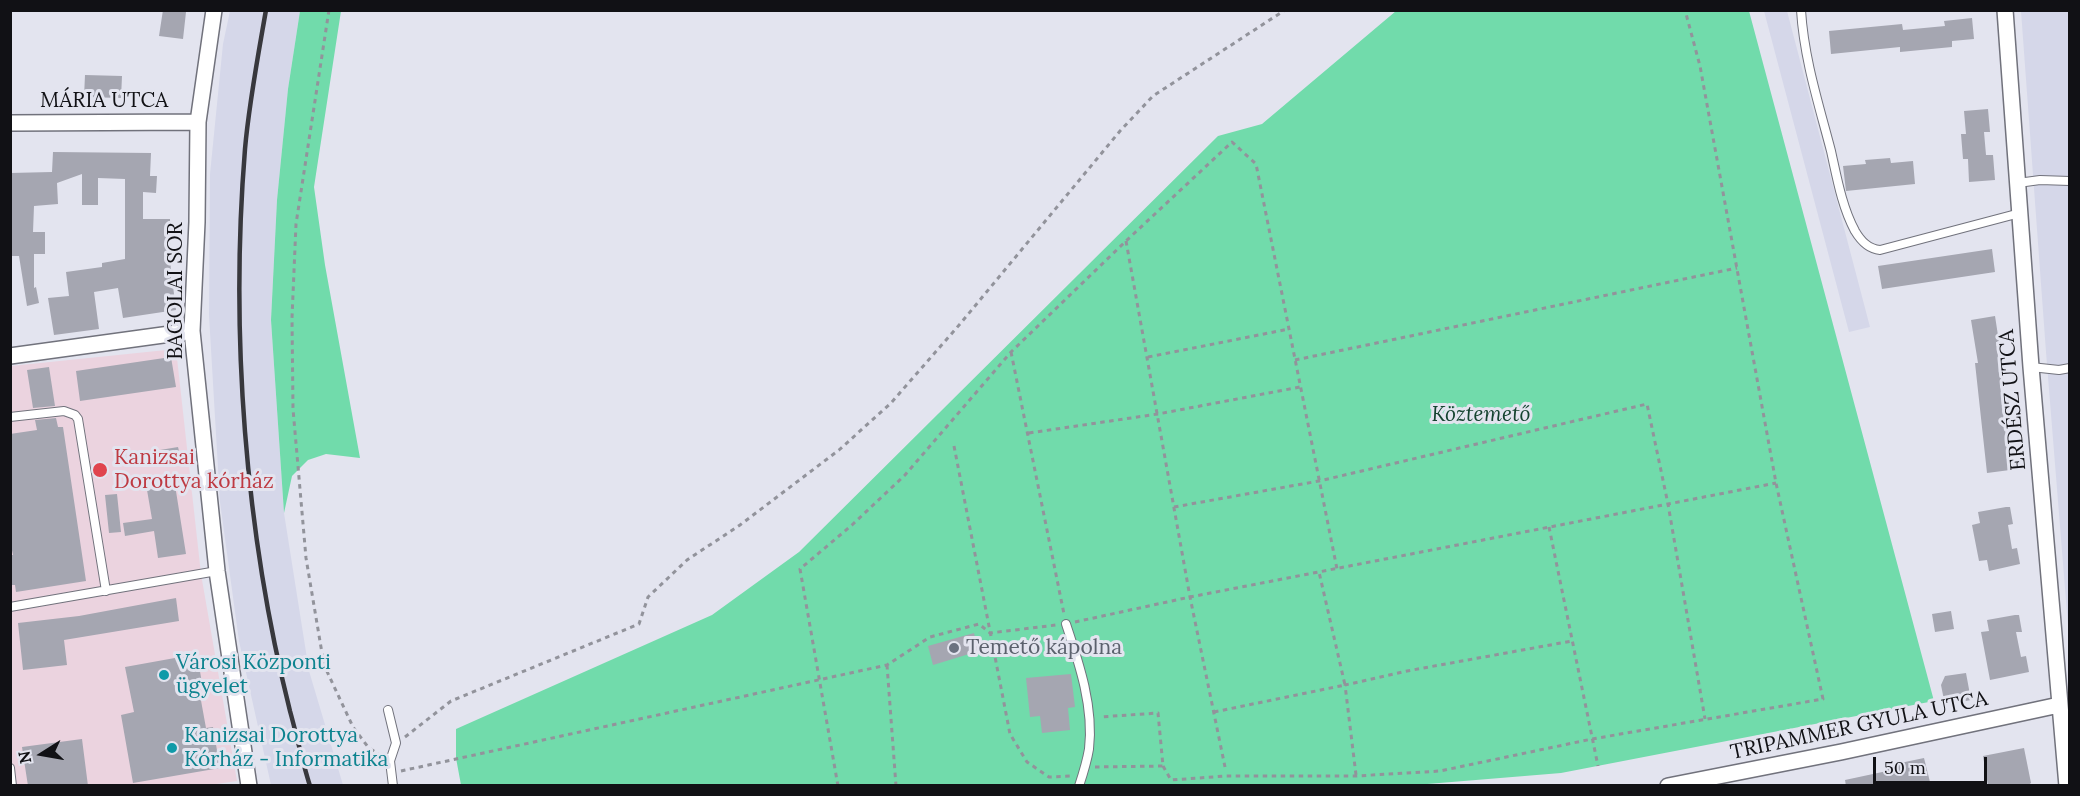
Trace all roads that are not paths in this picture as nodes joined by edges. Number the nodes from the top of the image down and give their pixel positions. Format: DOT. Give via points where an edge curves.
graph roads {
  1 [pos="214,10"];
  2 [pos="1801,10"];
  3 [pos="2005,10"];
  4 [pos="198,122"];
  5 [pos="10,123"];
  6 [pos="2070,181"];
  7 [pos="2018,183"];
  8 [pos="2020,213"];
  9 [pos="192,331"];
  10 [pos="10,356"];
  11 [pos="2031,366"];
  12 [pos="2070,368"];
  13 [pos="10,417"];
  14 [pos="217,571"];
  15 [pos="106,591"];
  16 [pos="10,607"];
  17 [pos="1066,624"];
  18 [pos="2059,705"];
  19 [pos="388,710"];
  20 [pos="10,768"];
  21 [pos="12,786"];
  22 [pos="249,786"];
  23 [pos="393,786"];
  24 [pos="1079,786"];
  25 [pos="1668,786"];
  26 [pos="2067,786"];
  1 -- 4 [label="street, BAGOLAI SOR"];
  2 -- 8 [label="lane" via="1803,42 1843,200 1865,244 1880,250"];
  3 -- 7 [label="street, ERDÉSZ UTCA"];
  4 -- 5 [label="street, MÁRIA UTCA"];
  4 -- 9 [label="street, BAGOLAI SOR"];
  6 -- 7 [label="lane"];
  7 -- 8 [label="street, ERDÉSZ UTCA"];
  8 -- 11 [label="street, ERDÉSZ UTCA"];
  9 -- 10 [label="street"];
  9 -- 14 [label="street, BAGOLAI SOR"];
  11 -- 12 [label="lane"];
  11 -- 18 [label="street, ERDÉSZ UTCA"];
  13 -- 15 [label="lane" via="64,411 78,419"];
  14 -- 15 [label="lane"];
  14 -- 22 [label="street, BAGOLAI SOR"];
  15 -- 16 [label="lane"];
  17 -- 24 [label="lane" via="1081,669 1089,717 1089,749"];
  18 -- 25 [label="street, TRIPAMMER GYULA UTCA"];
  18 -- 26 [label="street, ERDÉSZ UTCA"];
  19 -- 23 [label="lane" via="396,743 390,761"];
  20 -- 21 [label="lane"];
}
